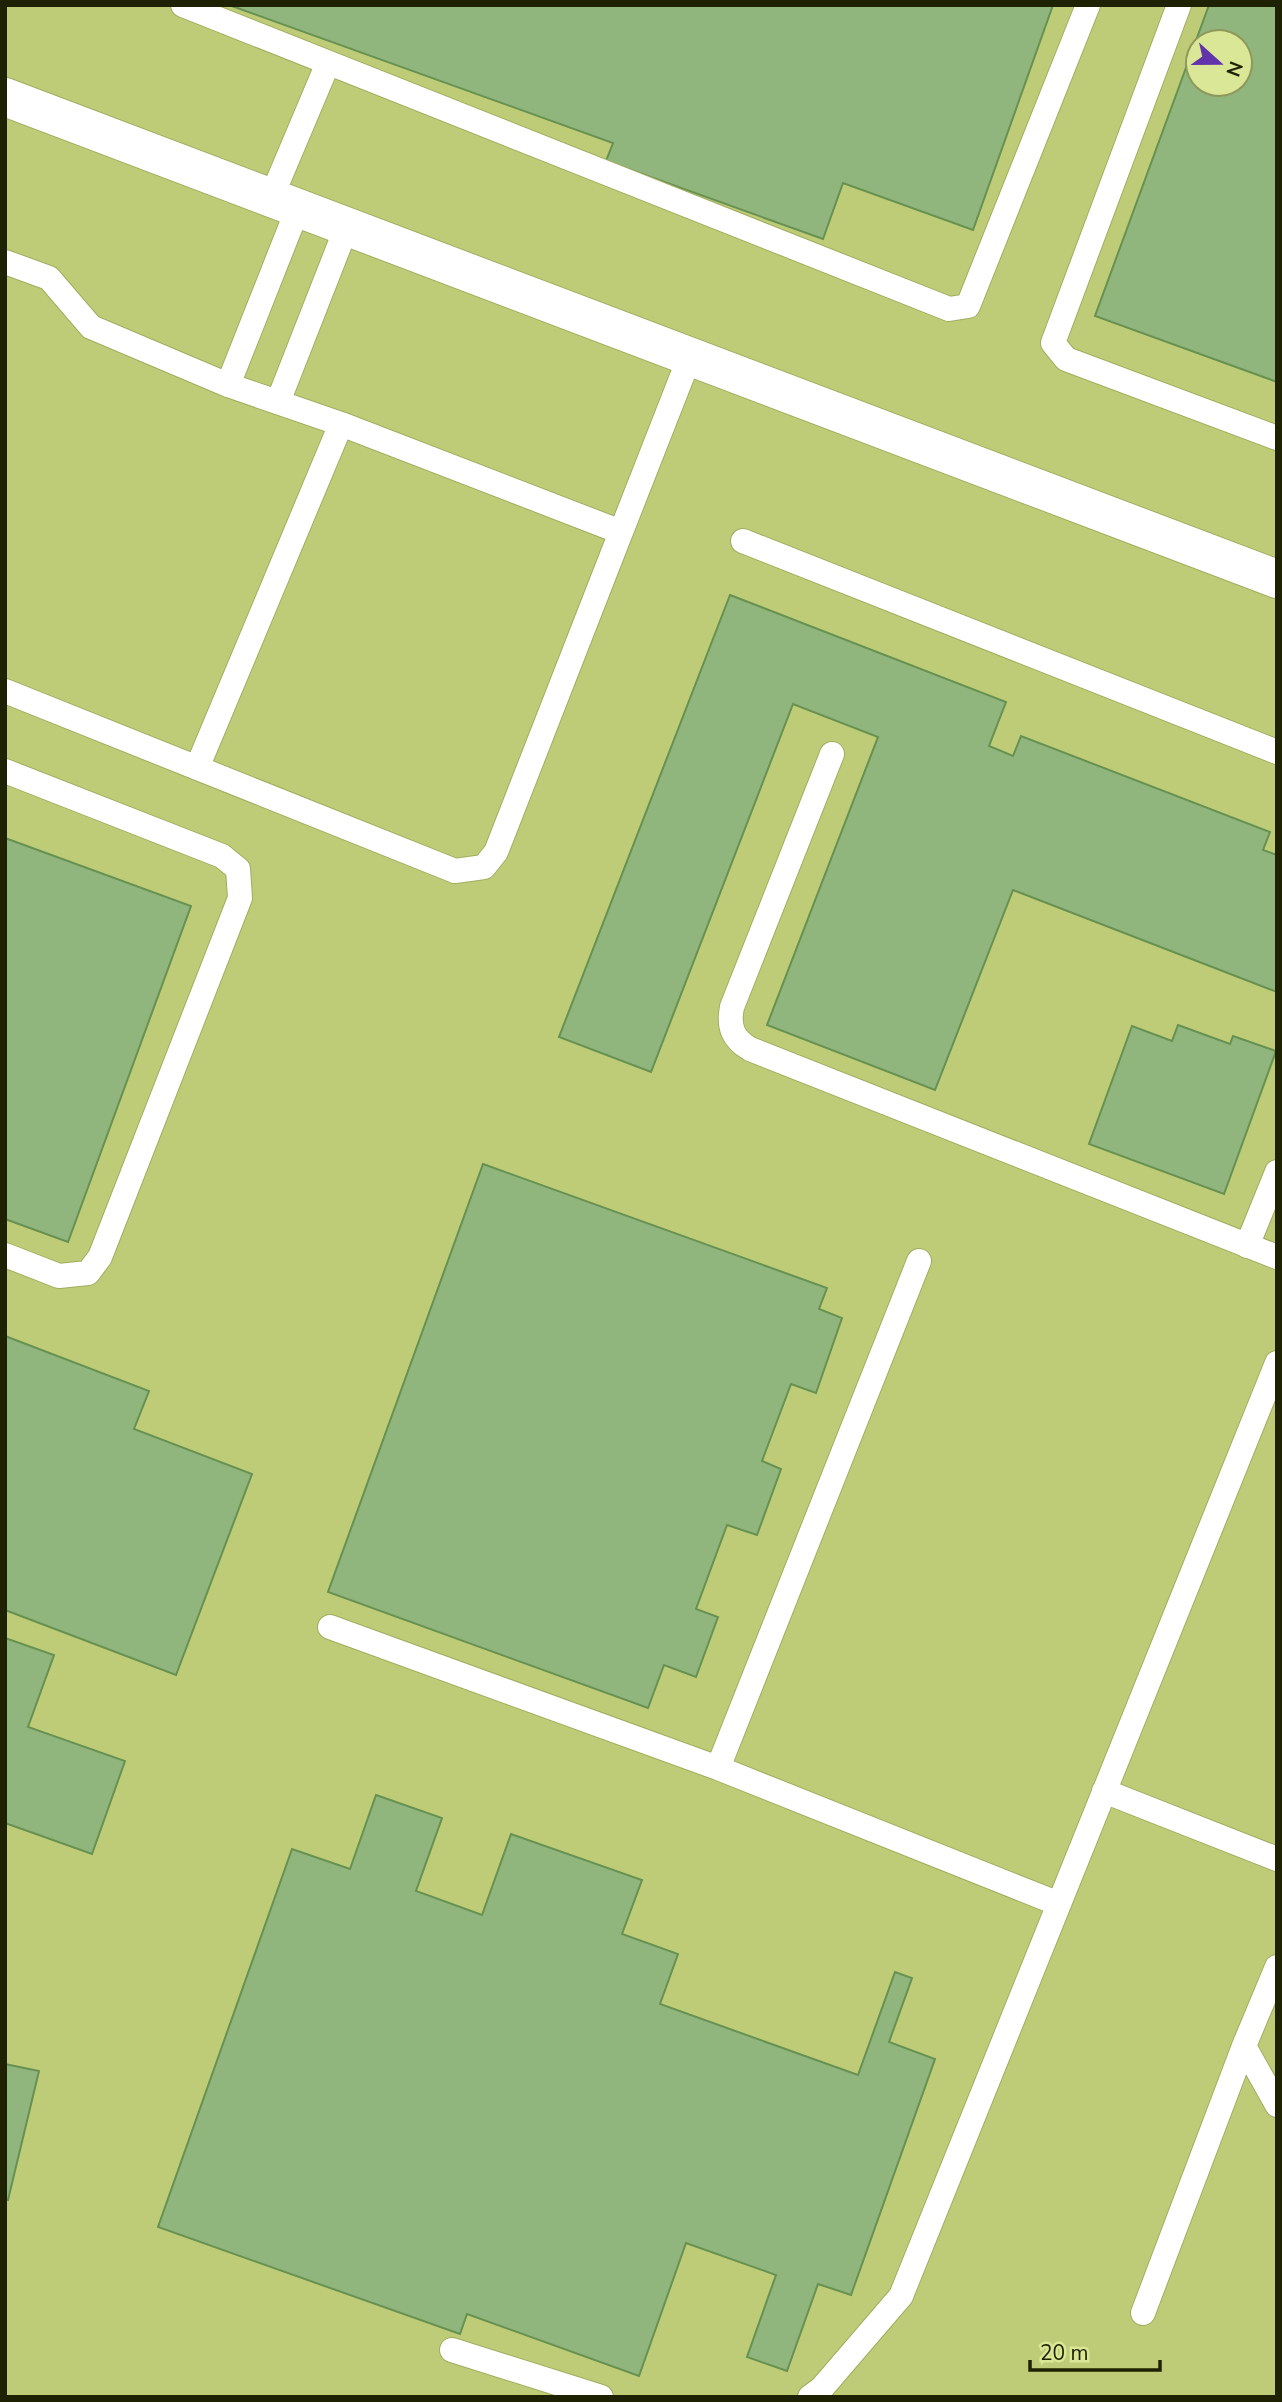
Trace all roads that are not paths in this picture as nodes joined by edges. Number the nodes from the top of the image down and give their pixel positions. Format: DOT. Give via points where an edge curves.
graph roads {
  1 [pos="183,5"];
  2 [pos="1088,5"];
  3 [pos="1178,5"];
  4 [pos="328,63"];
  5 [pos="5,97"];
  6 [pos="284,203"];
  7 [pos="347,226"];
  8 [pos="5,262"];
  9 [pos="690,356"];
  10 [pos="228,385"];
  11 [pos="278,402"];
  12 [pos="341,424"];
  13 [pos="1277,438"];
  14 [pos="621,532"];
  15 [pos="743,541"];
  16 [pos="1277,579"];
  17 [pos="5,691"];
  18 [pos="1277,752"];
  19 [pos="832,754"];
  20 [pos="197,768"];
  21 [pos="5,771"];
  22 [pos="1277,1172"];
  23 [pos="1247,1246"];
  24 [pos="5,1255"];
  25 [pos="1277,1258"];
  26 [pos="919,1261"];
  27 [pos="1277,1363"];
  28 [pos="330,1627"];
  29 [pos="718,1768"];
  30 [pos="1104,1791"];
  31 [pos="1277,1859"];
  32 [pos="1059,1904"];
  33 [pos="1277,1967"];
  34 [pos="1244,2046"];
  35 [pos="1277,2105"];
  36 [pos="1143,2314"];
  37 [pos="452,2350"];
  38 [pos="601,2397"];
  39 [pos="810,2397"];
  1 -- 4 [label="lane"];
  2 -- 4 [label="lane" via="968,306 949,309"];
  3 -- 13 [label="lane" via="1053,344 1066,359"];
  4 -- 6 [label="lane"];
  5 -- 6 [label="street"];
  6 -- 7 [label="street"];
  6 -- 10 [label="lane"];
  7 -- 9 [label="street"];
  7 -- 11 [label="lane"];
  8 -- 10 [label="lane" via="48,278 91,327"];
  9 -- 14 [label="lane"];
  9 -- 16 [label="street"];
  10 -- 11 [label="lane"];
  11 -- 12 [label="lane"];
  12 -- 14 [label="lane"];
  12 -- 20 [label="lane"];
  14 -- 20 [label="lane" via="496,852 484,867 455,871"];
  15 -- 18 [label="lane"];
  17 -- 20 [label="lane"];
  19 -- 23 [label="lane" via="732,1007 730,1028 735,1037 750,1049"];
  21 -- 24 [label="lane" via="222,856 238,869 240,898 100,1257 88,1273 59,1276"];
  22 -- 23 [label="lane"];
  23 -- 25 [label="lane"];
  26 -- 29 [label="lane"];
  27 -- 30 [label="lane"];
  28 -- 29 [label="lane"];
  29 -- 32 [label="lane"];
  30 -- 31 [label="lane"];
  30 -- 32 [label="lane"];
  32 -- 39 [label="lane" via="901,2296"];
  33 -- 34 [label="lane"];
  34 -- 35 [label="lane"];
  34 -- 36 [label="lane"];
  37 -- 38 [label="lane"];
}
